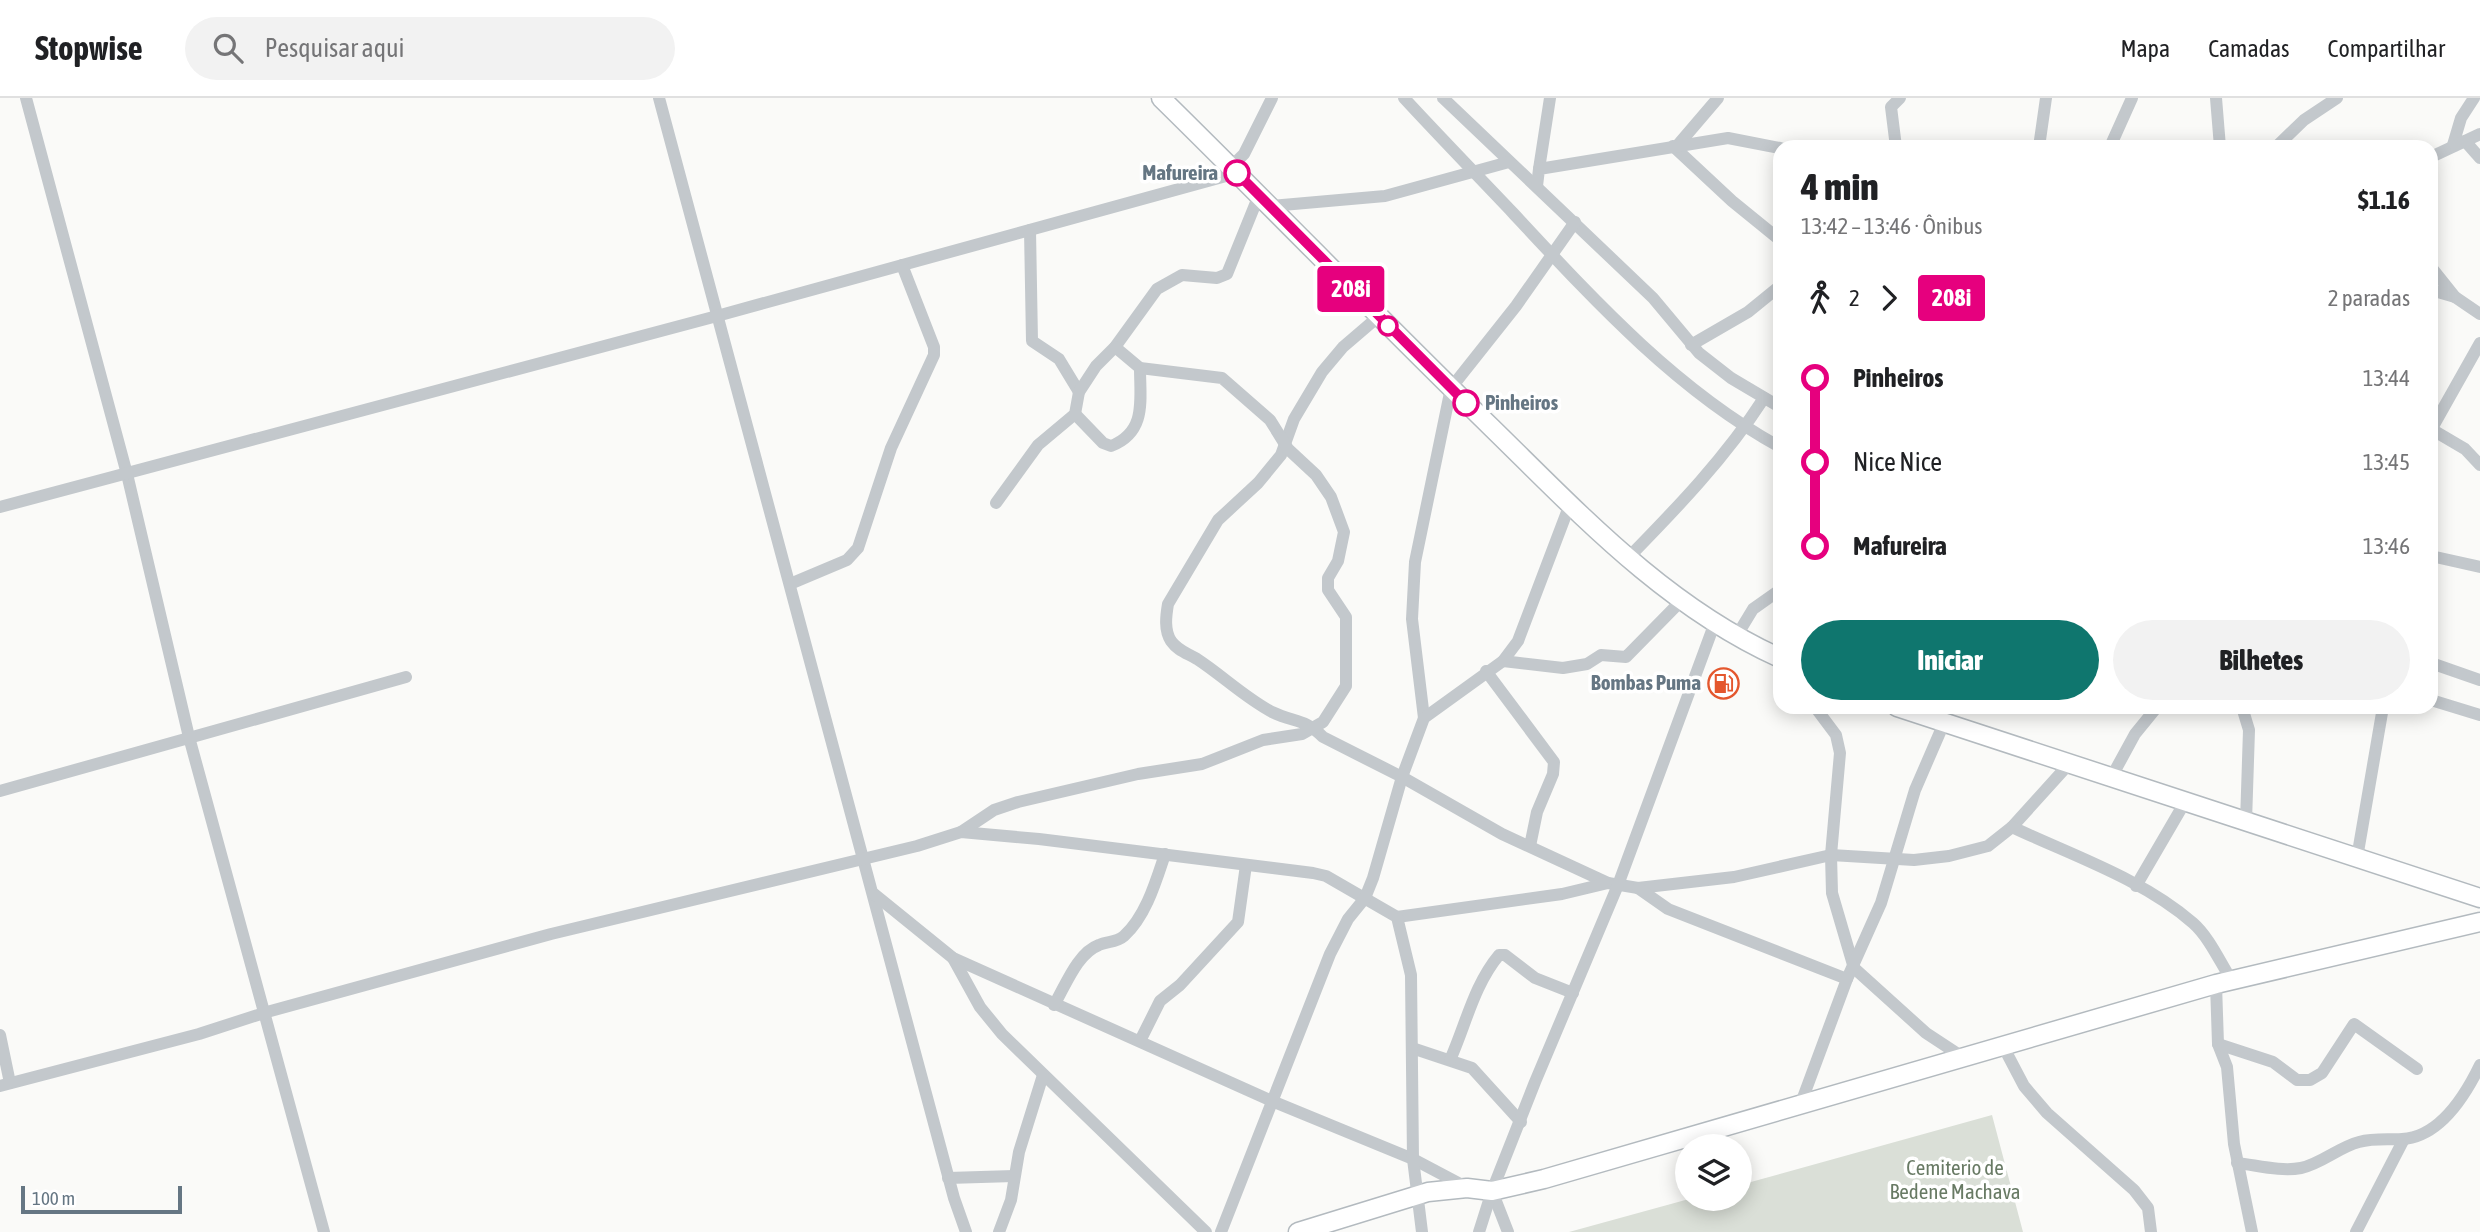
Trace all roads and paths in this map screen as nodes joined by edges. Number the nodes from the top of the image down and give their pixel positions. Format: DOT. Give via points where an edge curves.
graph roads {
  1 [pos="26,98"];
  2 [pos="659,98"];
  3 [pos="1161,98"];
  4 [pos="1272,98"];
  5 [pos="1404,98"];
  6 [pos="1443,98"];
  7 [pos="1550,98"];
  8 [pos="1718,98"];
  9 [pos="1900,98"];
  10 [pos="2046,98"];
  11 [pos="2132,98"];
  12 [pos="2216,98"];
  13 [pos="2337,98"];
  14 [pos="2474,98"];
  15 [pos="2480,134"];
  16 [pos="1895,140"];
  17 [pos="2040,140"];
  18 [pos="2113,140"];
  19 [pos="2219,140"];
  20 [pos="2283,140"];
  21 [pos="2459,143"];
  22 [pos="1675,146"];
  23 [pos="1773,147"];
  24 [pos="2438,154"];
  25 [pos="2480,158"];
  26 [pos="1509,162"];
  27 [pos="1539,169"];
  28 [pos="1234,170"];
  29 [pos="1475,172"];
  30 [pos="1537,186"];
  31 [pos="1265,201"];
  32 [pos="1575,222"];
  33 [pos="1030,230"];
  34 [pos="1773,234"];
  35 [pos="1550,254"];
  36 [pos="902,265"];
  37 [pos="2438,276"];
  38 [pos="1773,292"];
  39 [pos="2438,292"];
  40 [pos="2455,297"];
  41 [pos="2480,314"];
  42 [pos="717,316"];
  43 [pos="1378,317"];
  44 [pos="2480,344"];
  45 [pos="1691,345"];
  46 [pos="1115,347"];
  47 [pos="1140,368"];
  48 [pos="1451,388"];
  49 [pos="1079,392"];
  50 [pos="1764,398"];
  51 [pos="1773,403"];
  52 [pos="1075,414"];
  53 [pos="2438,417"];
  54 [pos="1745,427"];
  55 [pos="2438,433"];
  56 [pos="1283,442"];
  57 [pos="1773,443"];
  58 [pos="2480,465"];
  59 [pos="127,474"];
  60 [pos="996,503"];
  61 [pos="1570,504"];
  62 [pos="0,507"];
  63 [pos="1628,558"];
  64 [pos="2438,558"];
  65 [pos="2480,567"];
  66 [pos="790,584"];
  67 [pos="1773,595"];
  68 [pos="1681,601"];
  69 [pos="1714,625"];
  70 [pos="1736,636"];
  71 [pos="1773,654"];
  72 [pos="1503,661"];
  73 [pos="2438,665"];
  74 [pos="1486,671"];
  75 [pos="406,677"];
  76 [pos="2480,680"];
  77 [pos="2438,701"];
  78 [pos="1820,714"];
  79 [pos="2151,714"];
  80 [pos="2244,714"];
  81 [pos="2382,714"];
  82 [pos="2480,715"];
  83 [pos="1940,717"];
  84 [pos="1424,718"];
  85 [pos="1315,726"];
  86 [pos="190,737"];
  87 [pos="2068,764"];
  88 [pos="1402,777"];
  89 [pos="2111,778"];
  90 [pos="0,791"];
  91 [pos="2185,802"];
  92 [pos="2246,822"];
  93 [pos="2012,827"];
  94 [pos="961,832"];
  95 [pos="1530,846"];
  96 [pos="1164,854"];
  97 [pos="1831,855"];
  98 [pos="864,858"];
  99 [pos="2357,858"];
  100 [pos="1893,859"];
  101 [pos="1246,865"];
  102 [pos="1613,884"];
  103 [pos="2136,886"];
  104 [pos="1638,888"];
  105 [pos="874,894"];
  106 [pos="1365,898"];
  107 [pos="2480,898"];
  108 [pos="1398,917"];
  109 [pos="2480,922"];
  110 [pos="953,958"];
  111 [pos="1851,974"];
  112 [pos="2224,983"];
  113 [pos="1573,993"];
  114 [pos="1054,1005"];
  115 [pos="267,1012"];
  116 [pos="0,1035"];
  117 [pos="1140,1041"];
  118 [pos="2218,1044"];
  119 [pos="2003,1046"];
  120 [pos="1412,1048"];
  121 [pos="1964,1058"];
  122 [pos="1450,1060"];
  123 [pos="2480,1066"];
  124 [pos="2417,1069"];
  125 [pos="1043,1075"];
  126 [pos="5,1084"];
  127 [pos="1272,1101"];
  128 [pos="1801,1103"];
  129 [pos="1521,1122"];
  130 [pos="2404,1139"];
  131 [pos="1413,1159"];
  132 [pos="2237,1163"];
  133 [pos="1014,1176"];
  134 [pos="948,1178"];
  135 [pos="1467,1188"];
  136 [pos="1492,1191"];
  137 [pos="1418,1195"];
  138 [pos="324,1232"];
  139 [pos="966,1232"];
  140 [pos="999,1232"];
  141 [pos="1206,1232"];
  142 [pos="1221,1232"];
  143 [pos="1298,1232"];
  144 [pos="1422,1232"];
  145 [pos="1479,1232"];
  146 [pos="1508,1232"];
  147 [pos="2151,1232"];
  148 [pos="2252,1232"];
  149 [pos="2356,1232"];
  1 -- 59 [label="street"];
  2 -- 42 [label="street"];
  3 -- 28 [label="main road"];
  4 -- 28 [label="street"];
  5 -- 29 [label="street"];
  6 -- 26 [label="street"];
  7 -- 27 [label="street"];
  8 -- 22 [label="street"];
  9 -- 16 [label="street" via="1891,107"];
  10 -- 17 [label="street"];
  11 -- 18 [label="street"];
  12 -- 19 [label="street"];
  13 -- 20 [label="street"];
  14 -- 21 [label="street" via="2461,118"];
  15 -- 21 [label="street"];
  21 -- 24 [label="street"];
  21 -- 25 [label="street"];
  22 -- 23 [label="street" via="1728,138"];
  22 -- 27 [label="street"];
  22 -- 34 [label="street"];
  26 -- 29 [label="street"];
  26 -- 30 [label="street"];
  27 -- 30 [label="street"];
  28 -- 31 [label="main road"];
  28 -- 33 [label="street"];
  29 -- 31 [label="street" via="1385,197"];
  29 -- 35 [label="street"];
  30 -- 32 [label="street"];
  31 -- 43 [label="main road"];
  31 -- 46 [label="street" via="1227,274 1217,278 1182,275 1168,282 1151,295"];
  32 -- 35 [label="street"];
  32 -- 45 [label="street" via="1653,298"];
  33 -- 36 [label="street"];
  33 -- 49 [label="street" via="1032,341 1059,359"];
  35 -- 48 [label="street" via="1516,306"];
  35 -- 54 [label="street" via="1683,381"];
  36 -- 42 [label="street"];
  36 -- 66 [label="street" via="934,355 891,448 858,548 847,560"];
  37 -- 40 [label="street"];
  38 -- 45 [label="street"];
  39 -- 40 [label="street"];
  40 -- 41 [label="street"];
  42 -- 59 [label="street"];
  42 -- 66 [label="street"];
  43 -- 48 [label="main road"];
  43 -- 56 [label="street" via="1322,372"];
  44 -- 53 [label="street"];
  45 -- 50 [label="street"];
  46 -- 47 [label="street"];
  46 -- 49 [label="street"];
  47 -- 52 [label="street" via="1140,415 1133,433 1122,442 1103,443"];
  47 -- 56 [label="street" via="1222,378 1270,420"];
  48 -- 61 [label="main road"];
  48 -- 84 [label="street" via="1415,562 1412,619"];
  49 -- 52 [label="street"];
  50 -- 51 [label="street"];
  50 -- 54 [label="street"];
  52 -- 60 [label="street" via="1038,445"];
  54 -- 57 [label="street"];
  54 -- 63 [label="street"];
  55 -- 58 [label="street" via="2465,449"];
  56 -- 85 [label="street" via="1331,497 1343,532 1328,590 1346,617 1346,686 1323,722"];
  56 -- 85 [label="street" via="1269,471 1218,520 1178,586 1166,619 1170,639 1180,651 1256,703"];
  59 -- 62 [label="street"];
  59 -- 86 [label="street"];
  61 -- 63 [label="main road"];
  61 -- 72 [label="street" via="1518,640"];
  63 -- 68 [label="main road"];
  64 -- 65 [label="street"];
  66 -- 98 [label="street"];
  67 -- 70 [label="street" via="1753,609"];
  68 -- 69 [label="main road"];
  68 -- 72 [label="street" via="1626,657 1601,655 1587,664 1563,668"];
  69 -- 70 [label="main road"];
  69 -- 102 [label="street"];
  70 -- 71 [label="main road"];
  72 -- 74 [label="street"];
  73 -- 76 [label="street"];
  74 -- 84 [label="street"];
  74 -- 95 [label="street" via="1554,762"];
  75 -- 86 [label="street"];
  77 -- 82 [label="street"];
  78 -- 97 [label="street" via="1836,735 1840,753"];
  79 -- 89 [label="street" via="2135,733"];
  80 -- 92 [label="street" via="2249,730"];
  81 -- 99 [label="street"];
  83 -- 87 [label="main road"];
  83 -- 100 [label="street"];
  84 -- 88 [label="street"];
  85 -- 88 [label="street" via="1323,737"];
  85 -- 94 [label="street" via="1202,764 1018,802 993,810"];
  86 -- 90 [label="street"];
  86 -- 115 [label="street"];
  87 -- 89 [label="main road"];
  87 -- 93 [label="street"];
  88 -- 95 [label="street" via="1450,807"];
  88 -- 106 [label="street"];
  89 -- 91 [label="main road"];
  91 -- 92 [label="main road"];
  91 -- 103 [label="street"];
  92 -- 99 [label="main road"];
  93 -- 100 [label="street" via="1987,846 1949,856"];
  93 -- 103 [label="street"];
  94 -- 96 [label="street"];
  94 -- 98 [label="street"];
  95 -- 102 [label="street"];
  96 -- 101 [label="street"];
  96 -- 114 [label="street" via="1149,898 1133,925 1123,937 1092,949"];
  97 -- 100 [label="street"];
  97 -- 104 [label="street" via="1734,877"];
  97 -- 111 [label="street" via="1832,893"];
  98 -- 105 [label="street"];
  98 -- 115 [label="street" via="551,934"];
  99 -- 107 [label="main road"];
  100 -- 111 [label="street" via="1881,903"];
  101 -- 106 [label="street" via="1326,876"];
  101 -- 117 [label="street" via="1238,922 1160,1001"];
  102 -- 104 [label="street"];
  102 -- 108 [label="street"];
  102 -- 113 [label="street"];
  103 -- 112 [label="street" via="2195,924"];
  104 -- 111 [label="street" via="1668,909"];
  105 -- 110 [label="street"];
  105 -- 134 [label="street"];
  106 -- 108 [label="street"];
  106 -- 127 [label="street" via="1348,919 1331,954"];
  108 -- 120 [label="street" via="1411,975"];
  109 -- 112 [label="main road"];
  110 -- 114 [label="street"];
  110 -- 125 [label="street" via="980,1007"];
  111 -- 121 [label="street"];
  111 -- 128 [label="street"];
  112 -- 118 [label="street"];
  112 -- 119 [label="main road"];
  113 -- 122 [label="street" via="1535,978 1499,955 1475,992"];
  113 -- 129 [label="street"];
  114 -- 117 [label="street"];
  115 -- 126 [label="street"];
  115 -- 138 [label="street"];
  116 -- 126 [label="street"];
  117 -- 127 [label="street"];
  118 -- 124 [label="street" via="2273,1062 2303,1081 2322,1073 2354,1024"];
  118 -- 132 [label="street" via="2227,1067"];
  119 -- 121 [label="main road"];
  119 -- 147 [label="street" via="2024,1086 2047,1113 2141,1199 2148,1208"];
  120 -- 122 [label="street"];
  120 -- 131 [label="street"];
  121 -- 128 [label="main road"];
  122 -- 129 [label="street" via="1472,1068"];
  123 -- 130 [label="street" via="2443,1120 2421,1135"];
  125 -- 133 [label="street"];
  125 -- 141 [label="street"];
  127 -- 131 [label="street"];
  127 -- 142 [label="street"];
  128 -- 136 [label="main road"];
  129 -- 136 [label="street"];
  130 -- 132 [label="street" via="2361,1141 2301,1168"];
  130 -- 149 [label="street"];
  131 -- 135 [label="street"];
  131 -- 137 [label="street"];
  132 -- 148 [label="street"];
  133 -- 134 [label="street"];
  133 -- 140 [label="street"];
  134 -- 139 [label="street"];
  135 -- 136 [label="main road"];
  135 -- 137 [label="main road"];
  136 -- 145 [label="street"];
  136 -- 146 [label="street"];
  137 -- 143 [label="main road"];
  137 -- 144 [label="street"];
}
